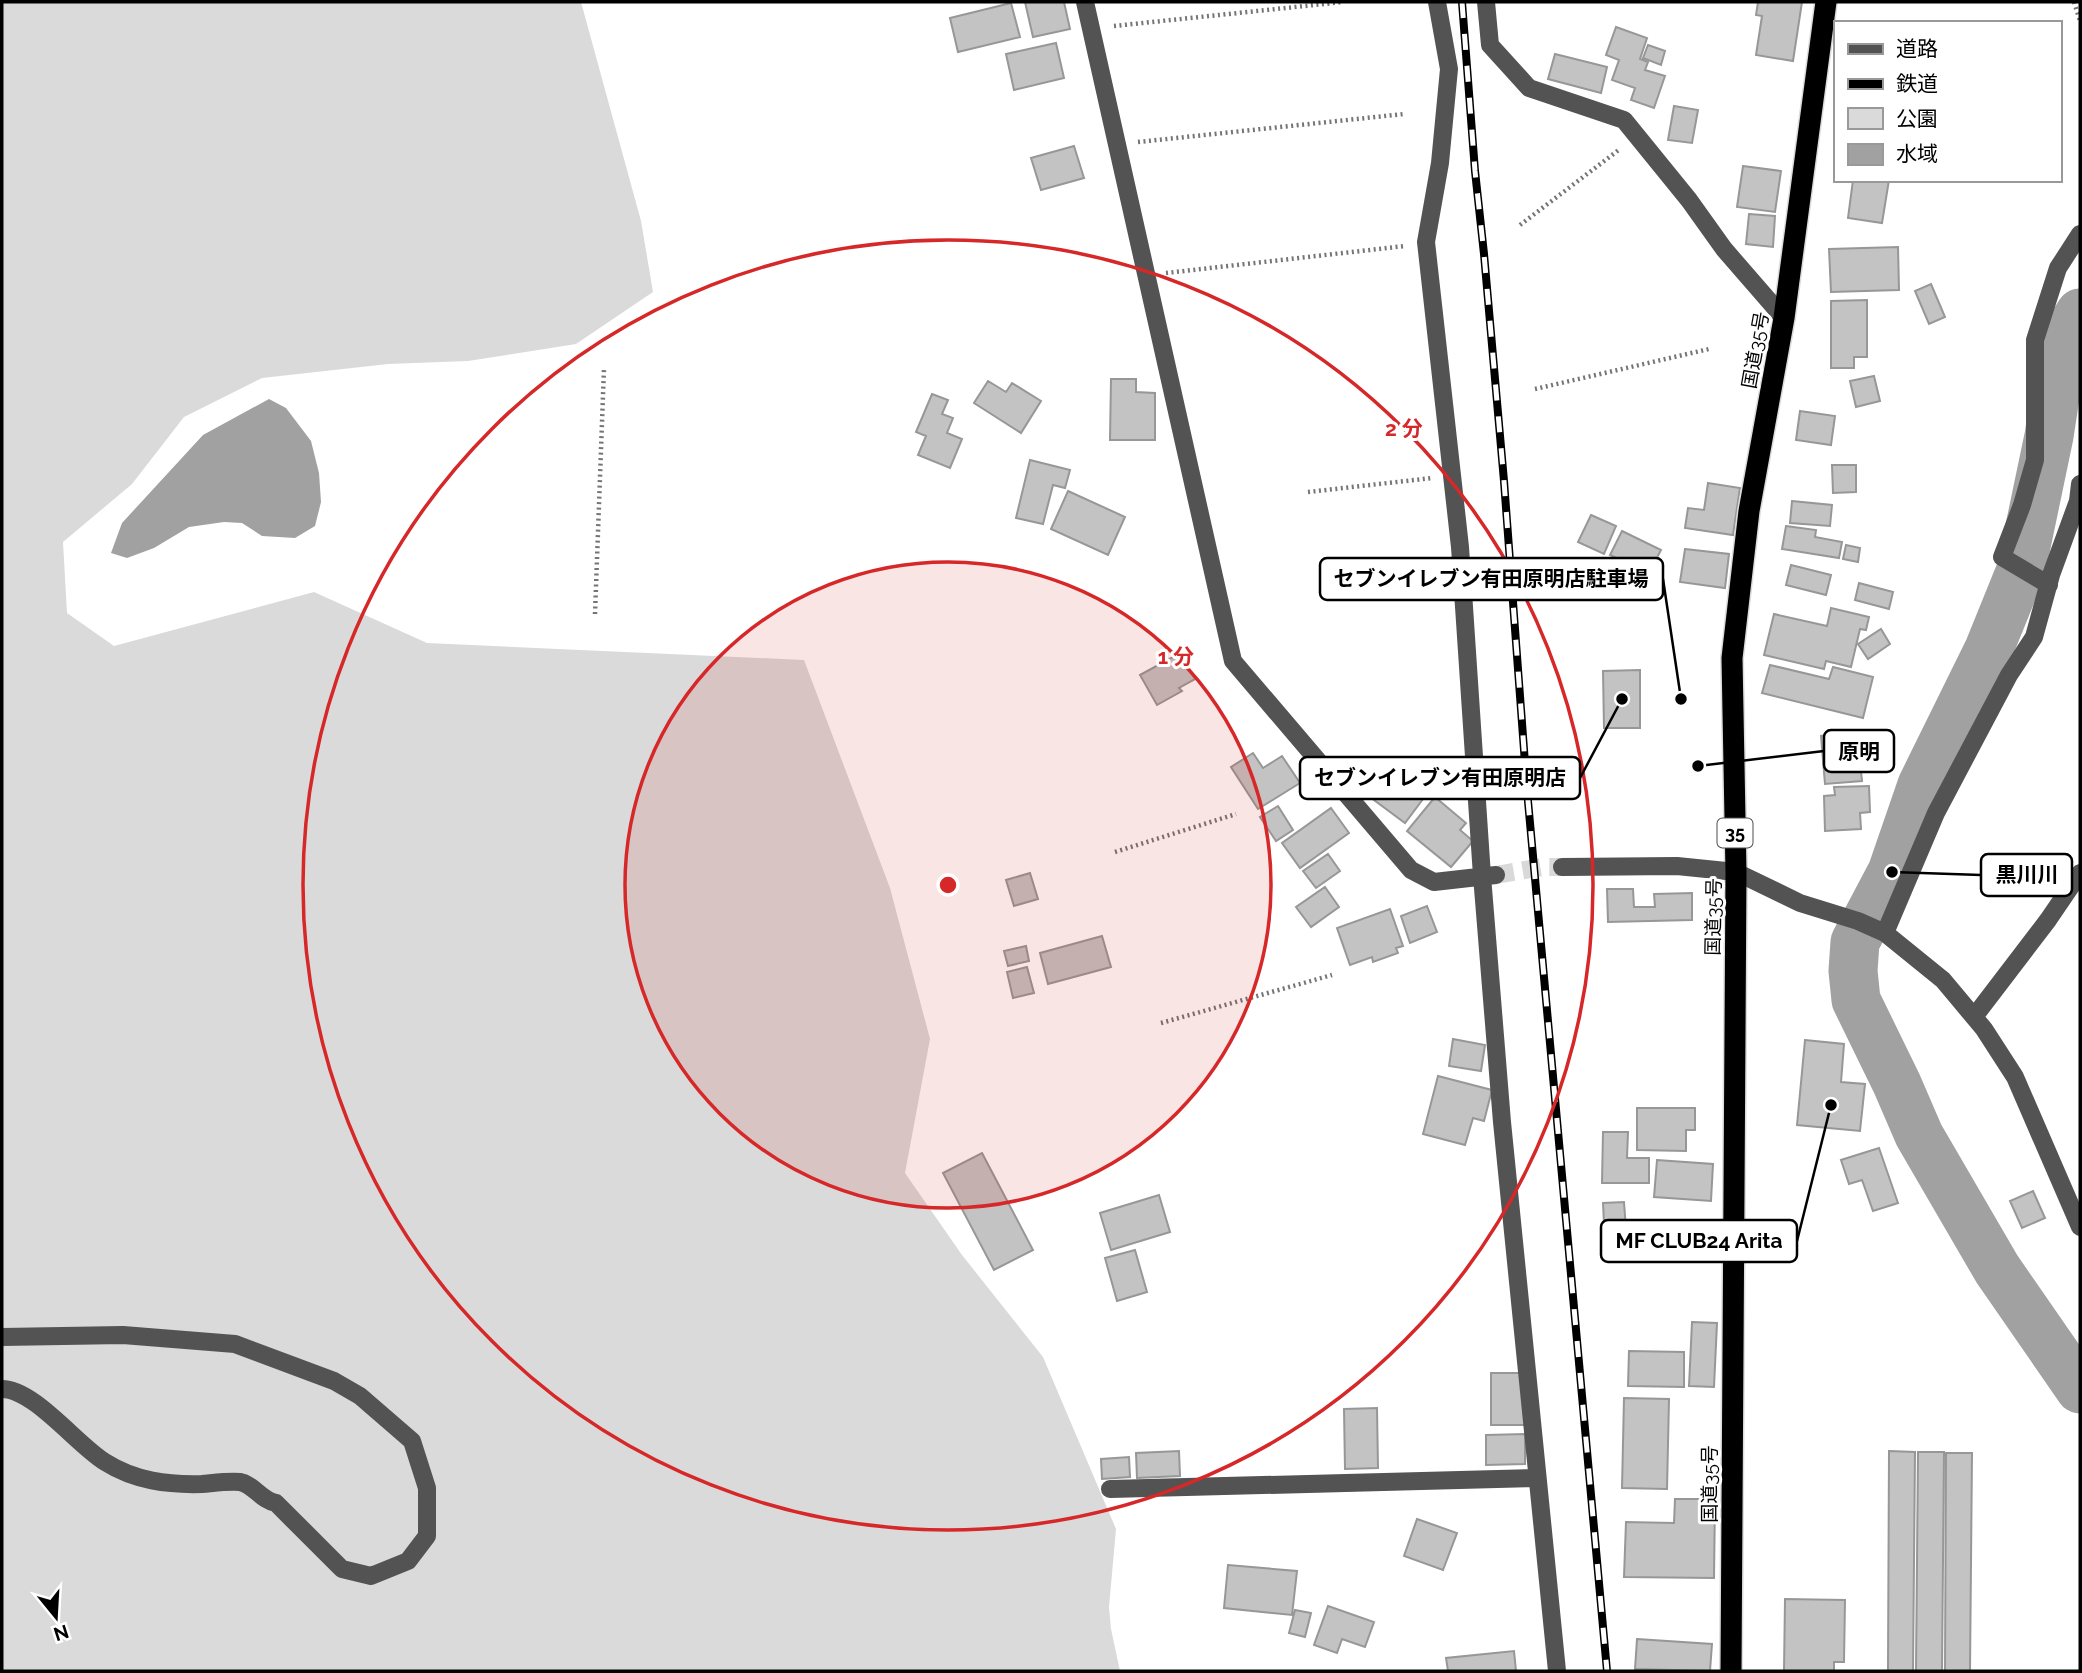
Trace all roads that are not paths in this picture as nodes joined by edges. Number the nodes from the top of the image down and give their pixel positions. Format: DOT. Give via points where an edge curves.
graph roads {
  1 [pos="1085,2"];
  2 [pos="1437,2"];
  3 [pos="1486,2"];
  4 [pos="1826,2"];
  5 [pos="2080,234"];
  6 [pos="1784,317"];
  7 [pos="2080,485"];
  8 [pos="2048,584"];
  9 [pos="1562,867"];
  10 [pos="1736,873"];
  11 [pos="2080,873"];
  12 [pos="1489,876"];
  13 [pos="1885,933"];
  14 [pos="1975,1017"];
  15 [pos="2080,1227"];
  16 [pos="2,1337"];
  17 [pos="2,1389"];
  18 [pos="1537,1478"];
  19 [pos="1110,1489"];
  20 [pos="1557,1671"];
  21 [pos="1731,1671"];
  1 -- 12 [label="street" via="1233,662 1410,870 1434,882"];
  2 -- 12 [label="street" via="1449,69 1426,242 1460,547"];
  3 -- 6 [label="street" via="1490,45 1529,88 1624,120 1724,249"];
  4 -- 6 [label="highway, 国道35号 / 35"];
  5 -- 8 [label="street" via="2059,268 2035,340 2035,460 2002,556"];
  6 -- 10 [label="highway, 国道35号 / 35" via="1749,511 1732,658"];
  7 -- 8 [label="street"];
  8 -- 13 [label="street" via="2034,637 1936,813"];
  9 -- 10 [label="street" via="1677,866"];
  10 -- 13 [label="street" via="1800,903"];
  10 -- 21 [label="highway, 国道35号 / 35"];
  11 -- 14 [label="street"];
  12 -- 18 [label="street" via="1502,1122"];
  13 -- 14 [label="street" via="1943,980"];
  14 -- 15 [label="street" via="2015,1077"];
  16 -- 17 [label="street" via="123,1335 235,1344 334,1381 360,1396 411,1441 427,1488 427,1536 408,1561 371,1576 342,1569 276,1503 242,1482 177,1485 135,1477 103,1461 36,1403"];
  18 -- 19 [label="street"];
  18 -- 20 [label="street"];
}
